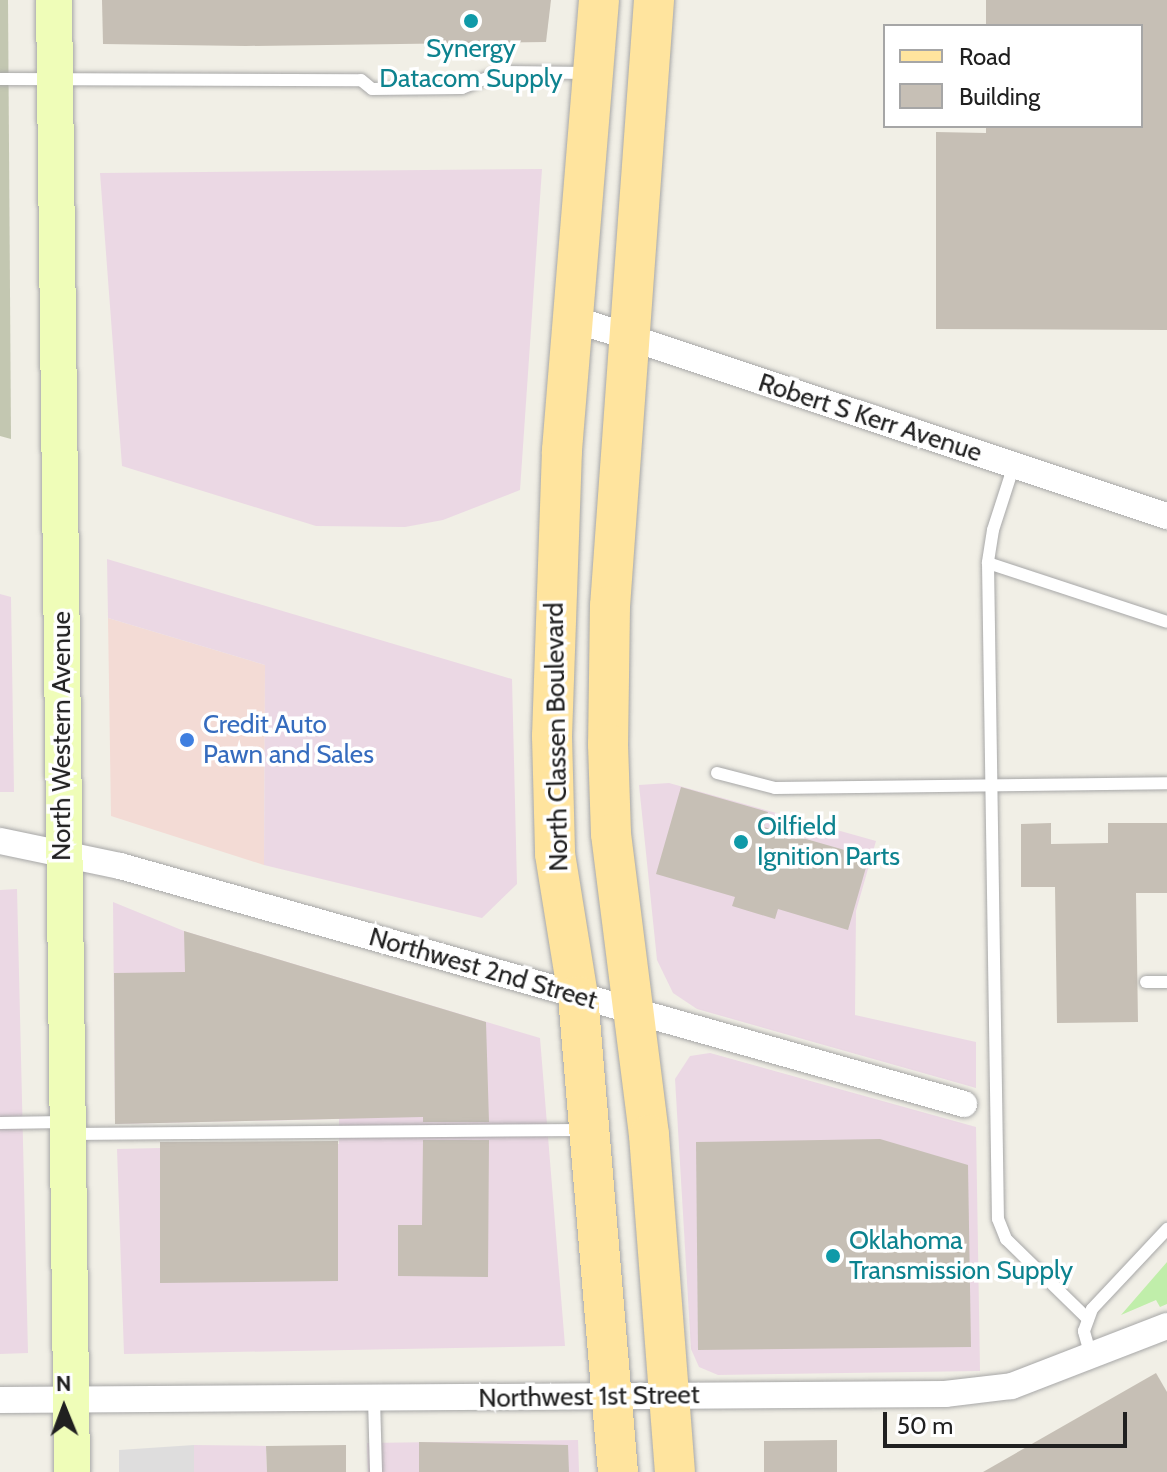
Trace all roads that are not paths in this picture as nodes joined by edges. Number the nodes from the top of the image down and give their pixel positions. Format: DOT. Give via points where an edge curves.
graph roads {
  1 [pos="54,0"];
  2 [pos="599,0"];
  3 [pos="654,0"];
  4 [pos="595,74"];
  5 [pos="0,79"];
  6 [pos="55,79"];
  7 [pos="574,319"];
  8 [pos="629,338"];
  9 [pos="1014,465"];
  10 [pos="1167,516"];
  11 [pos="988,563"];
  12 [pos="1167,622"];
  13 [pos="717,773"];
  14 [pos="1167,783"];
  15 [pos="991,786"];
  16 [pos="0,841"];
  17 [pos="62,853"];
  18 [pos="1146,982"];
  19 [pos="1167,982"];
  20 [pos="578,996"];
  21 [pos="635,1012"];
  22 [pos="964,1104"];
  23 [pos="0,1123"];
  24 [pos="67,1128"];
  25 [pos="591,1130"];
  26 [pos="1167,1229"];
  27 [pos="1087,1318"];
  28 [pos="1167,1326"];
  29 [pos="1091,1356"];
  30 [pos="669,1396"];
  31 [pos="613,1397"];
  32 [pos="374,1399"];
  33 [pos="0,1400"];
  34 [pos="71,1401"];
  35 [pos="72,1472"];
  36 [pos="376,1472"];
  37 [pos="618,1472"];
  38 [pos="675,1472"];
  1 -- 6 [label="main road, North Western Avenue"];
  2 -- 4 [label="main road, North Classen Boulevard"];
  3 -- 8 [label="main road, North Classen Boulevard"];
  4 -- 6 [label="lane" via="502,72 462,88 372,89 361,80"];
  4 -- 7 [label="main road, North Classen Boulevard"];
  5 -- 6 [label="lane"];
  6 -- 17 [label="main road, North Western Avenue"];
  7 -- 8 [label="street, Robert S Kerr Avenue"];
  7 -- 20 [label="main road, North Classen Boulevard" via="561,465 552,736 555,854"];
  8 -- 9 [label="street, Robert S Kerr Avenue"];
  8 -- 21 [label="main road, North Classen Boulevard" via="610,606 608,744 618,910"];
  9 -- 10 [label="street, Robert S Kerr Avenue"];
  9 -- 11 [label="lane"];
  11 -- 12 [label="lane"];
  11 -- 15 [label="lane"];
  13 -- 15 [label="lane" via="775,788"];
  14 -- 15 [label="lane"];
  15 -- 27 [label="lane" via="1000,1230"];
  16 -- 17 [label="street, Northwest 2nd Street"];
  17 -- 20 [label="street, Northwest 2nd Street"];
  17 -- 24 [label="main road, North Western Avenue"];
  18 -- 19 [label="lane"];
  20 -- 21 [label="street, Northwest 2nd Street"];
  20 -- 25 [label="main road, North Classen Boulevard"];
  21 -- 22 [label="street, Northwest 2nd Street"];
  21 -- 30 [label="main road, North Classen Boulevard"];
  23 -- 24 [label="lane"];
  24 -- 25 [label="lane"];
  24 -- 34 [label="main road, North Western Avenue"];
  25 -- 31 [label="main road, North Classen Boulevard"];
  26 -- 27 [label="lane"];
  27 -- 29 [label="lane" via="1084,1331"];
  28 -- 29 [label="street, Northwest 1st Street"];
  29 -- 30 [label="street, Northwest 1st Street" via="1024,1382 983,1390"];
  30 -- 31 [label="street, Northwest 1st Street"];
  30 -- 38 [label="main road, North Classen Boulevard"];
  31 -- 32 [label="street, Northwest 1st Street"];
  31 -- 37 [label="main road, North Classen Boulevard"];
  32 -- 34 [label="street, Northwest 1st Street"];
  32 -- 36 [label="lane"];
  33 -- 34 [label="street, Northwest 1st Street"];
  34 -- 35 [label="main road, North Western Avenue"];
}
